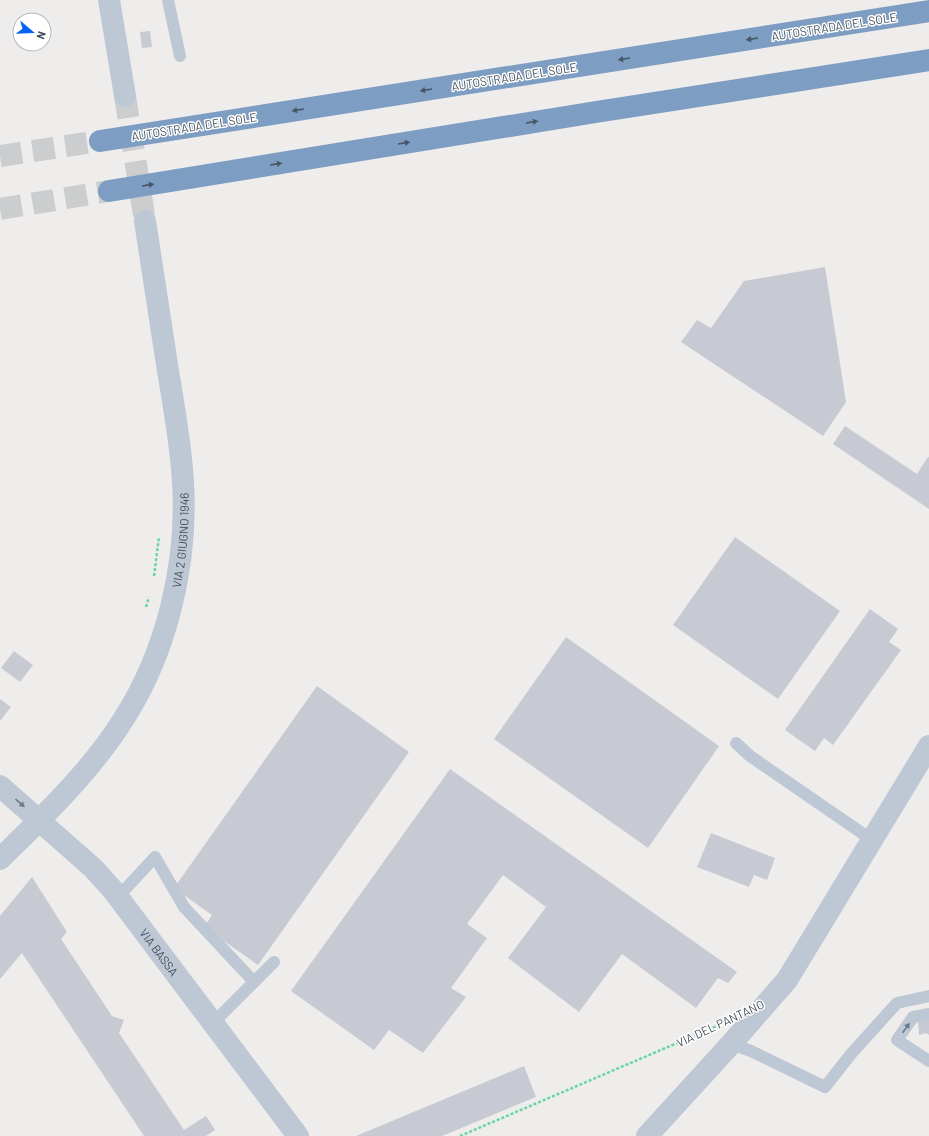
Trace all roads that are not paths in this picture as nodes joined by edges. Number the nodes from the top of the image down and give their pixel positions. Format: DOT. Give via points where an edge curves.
graph roads {
  1 [pos="109,0"];
  2 [pos="168,0"];
  3 [pos="929,11"];
  4 [pos="180,56"];
  5 [pos="929,60"];
  6 [pos="125,96"];
  7 [pos="100,141"];
  8 [pos="109,191"];
  9 [pos="145,221"];
  10 [pos="736,743"];
  11 [pos="929,746"];
  12 [pos="0,786"];
  13 [pos="40,820"];
  14 [pos="872,840"];
  15 [pos="0,859"];
  16 [pos="118,896"];
  17 [pos="274,962"];
  18 [pos="254,982"];
  19 [pos="929,996"];
  20 [pos="929,1014"];
  21 [pos="212,1024"];
  22 [pos="731,1044"];
  23 [pos="929,1061"];
  24 [pos="298,1136"];
  25 [pos="646,1136"];
  1 -- 6 [label="street"];
  2 -- 4 [label="lane"];
  3 -- 7 [label="highway, AUTOSTRADA DEL SOLE, one-way"];
  8 -- 5 [label="highway, one-way"];
  9 -- 13 [label="street, VIA 2 GIUGNO 1946" via="181,456 183,527 177,583 162,636 132,706 96,757"];
  10 -- 14 [label="lane" via="750,756"];
  11 -- 14 [label="street, VIA DEL PANTANO"];
  12 -- 13 [label="street, VIA BASSA, one-way"];
  13 -- 15 [label="street, VIA 2 GIUGNO 1946"];
  13 -- 16 [label="street, VIA BASSA" via="93,868"];
  14 -- 22 [label="street, VIA DEL PANTANO" via="787,980"];
  16 -- 18 [label="lane" via="155,857 184,907"];
  16 -- 21 [label="street, VIA BASSA"];
  17 -- 18 [label="lane"];
  18 -- 21 [label="lane"];
  19 -- 22 [label="lane" via="897,1003 825,1087"];
  23 -- 20 [label="lane, one-way" via="897,1040 913,1017"];
  21 -- 24 [label="street, VIA BASSA"];
  22 -- 25 [label="street, VIA DEL PANTANO"];
}
